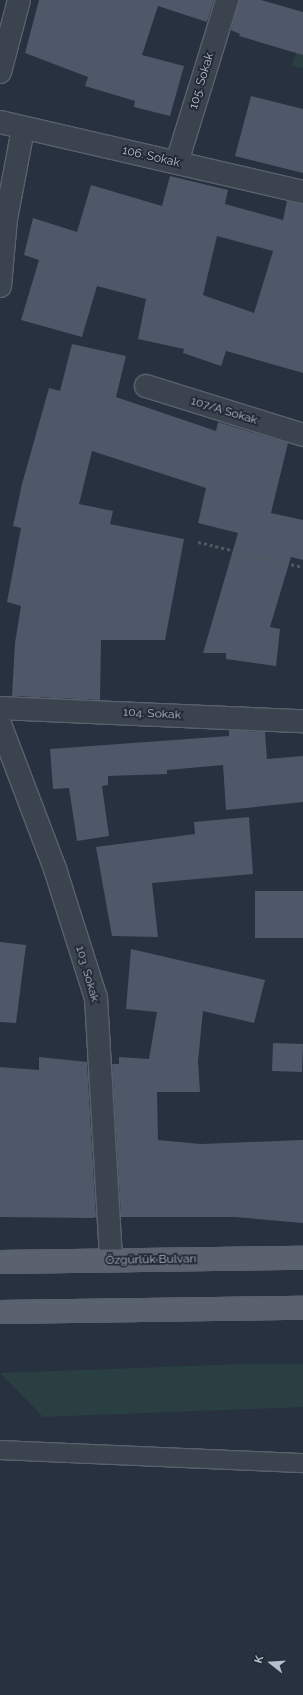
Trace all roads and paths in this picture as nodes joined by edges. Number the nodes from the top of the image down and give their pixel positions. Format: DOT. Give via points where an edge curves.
graph roads {
  1 [pos="19,0"];
  2 [pos="228,0"];
  3 [pos="0,72"];
  4 [pos="0,122"];
  5 [pos="23,129"];
  6 [pos="177,162"];
  7 [pos="303,192"];
  8 [pos="0,286"];
  9 [pos="146,386"];
  10 [pos="303,436"];
  11 [pos="198,542"];
  12 [pos="303,568"];
  13 [pos="0,708"];
  14 [pos="303,721"];
  15 [pos="0,724"];
  16 [pos="303,1258"];
  17 [pos="111,1260"];
  18 [pos="0,1262"];
  19 [pos="303,1308"];
  20 [pos="0,1312"];
  21 [pos="0,1450"];
  22 [pos="303,1463"];
  1 -- 3 [label="street"];
  2 -- 6 [label="street, 105. Sokak"];
  4 -- 5 [label="street, 106. Sokak"];
  5 -- 6 [label="street, 106. Sokak"];
  5 -- 8 [label="street" via="6,219"];
  6 -- 7 [label="street, 106. Sokak"];
  9 -- 10 [label="street, 107/A Sokak"];
  11 -- 12 [label="path"];
  13 -- 14 [label="street, 104. Sokak"];
  15 -- 17 [label="street, 103. Sokak" via="55,869 96,998"];
  16 -- 17 [label="main road, Özgürlük Bulvarı"];
  17 -- 18 [label="main road, Özgürlük Bulvarı"];
  19 -- 20 [label="main road"];
  21 -- 22 [label="lane"];
}
